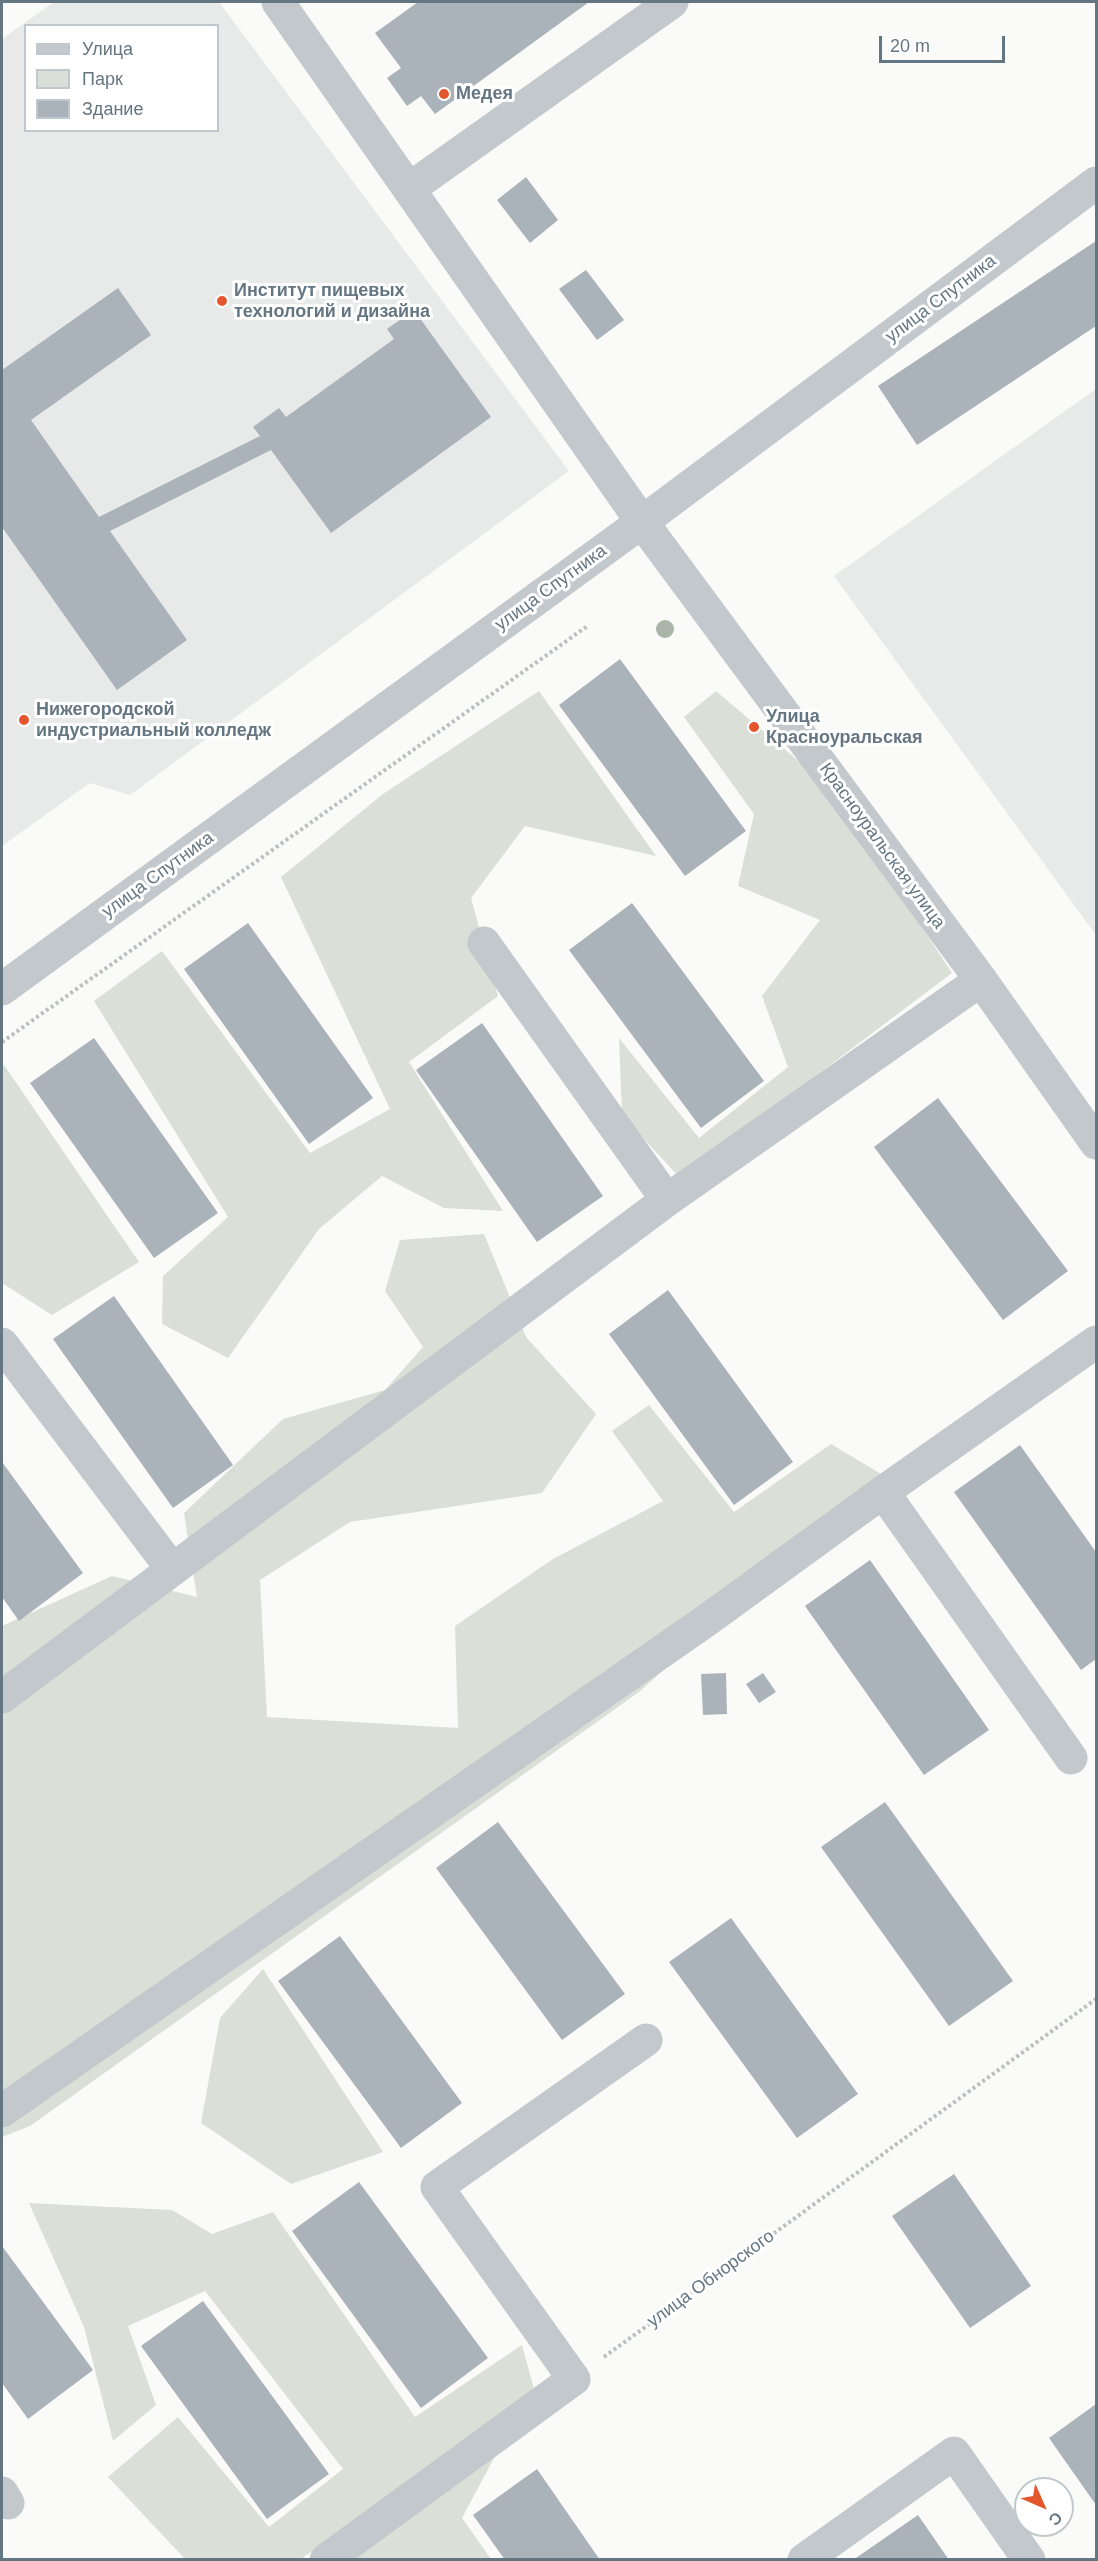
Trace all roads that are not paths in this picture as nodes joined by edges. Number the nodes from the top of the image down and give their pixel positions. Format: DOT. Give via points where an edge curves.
graph roads {
  1 [pos="278,2"];
  2 [pos="672,2"];
  3 [pos="1096,183"];
  4 [pos="409,189"];
  5 [pos="642,522"];
  6 [pos="484,943"];
  7 [pos="981,980"];
  8 [pos="2,989"];
  9 [pos="1096,1143"];
  10 [pos="667,1200"];
  11 [pos="1096,1342"];
  12 [pos="2,1344"];
  13 [pos="883,1492"];
  14 [pos="172,1569"];
  15 [pos="2,1697"];
  16 [pos="1071,1758"];
  17 [pos="646,2040"];
  18 [pos="2,2111"];
  19 [pos="326,2559"];
  20 [pos="804,2559"];
  21 [pos="1029,2559"];
  1 -- 4 [label="street, Красноуральская улица"];
  2 -- 4 [label="street"];
  3 -- 5 [label="street, улица Спутника"];
  4 -- 5 [label="street, Красноуральская улица"];
  5 -- 7 [label="street, Красноуральская улица"];
  5 -- 8 [label="street, улица Спутника"];
  6 -- 10 [label="street"];
  7 -- 9 [label="street, Красноуральская улица"];
  7 -- 10 [label="street"];
  10 -- 14 [label="street"];
  11 -- 13 [label="street"];
  12 -- 14 [label="street"];
  13 -- 16 [label="street"];
  13 -- 18 [label="street" via="707,1620"];
  14 -- 15 [label="street"];
  17 -- 19 [label="street" via="437,2187 574,2379"];
  20 -- 21 [label="street" via="954,2453"];
}
